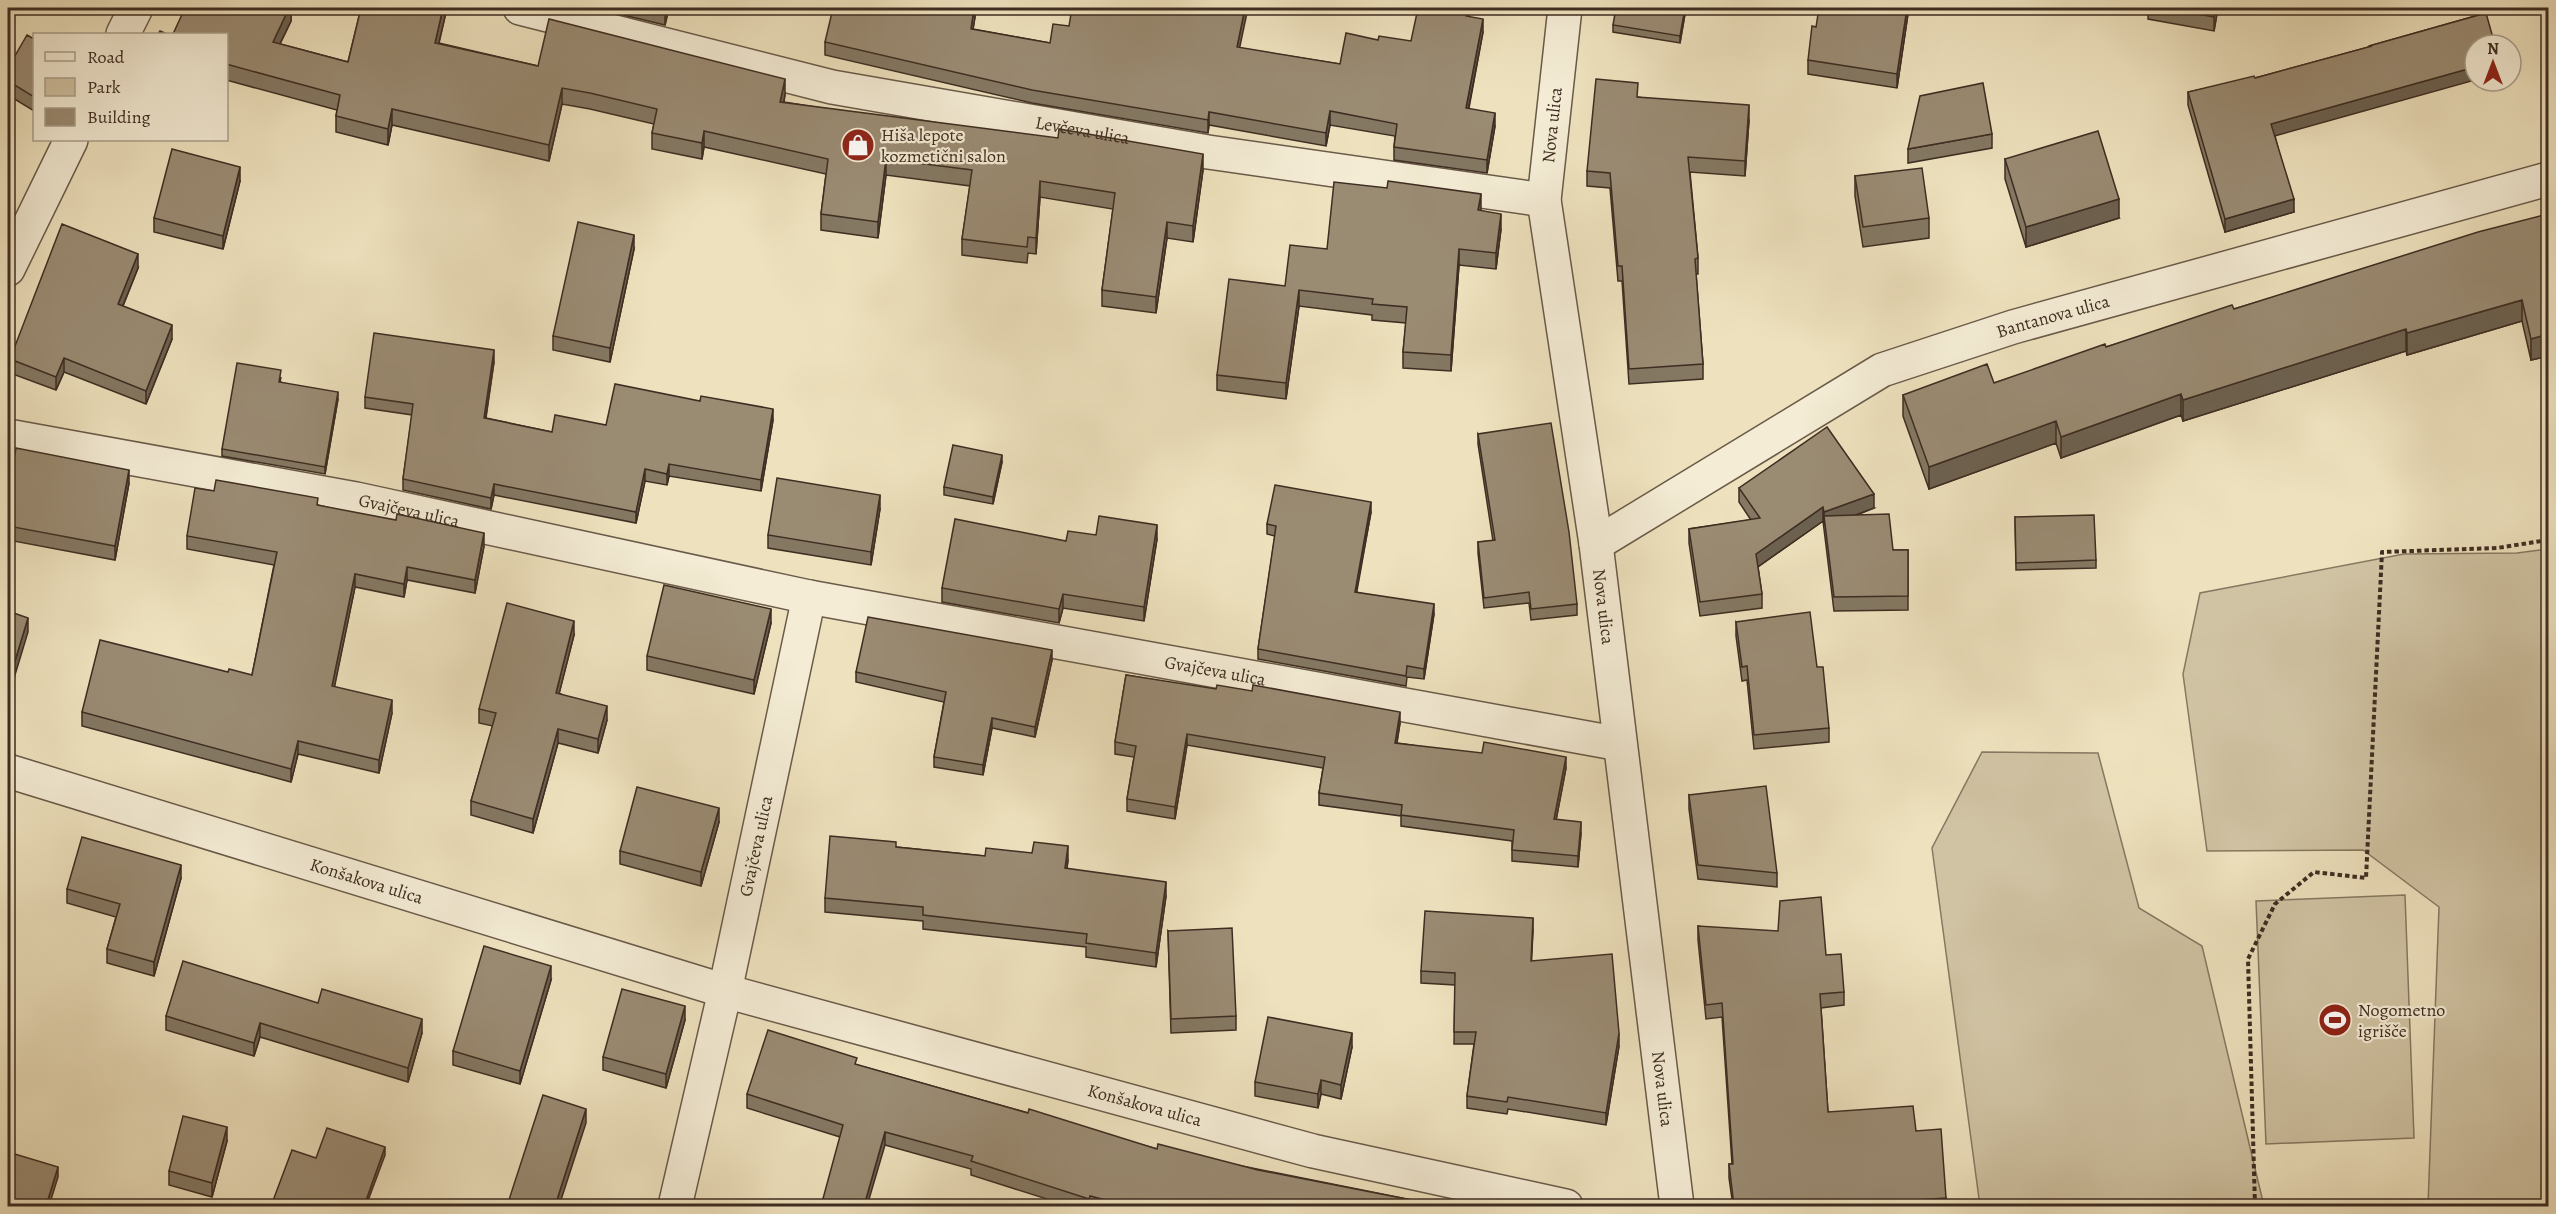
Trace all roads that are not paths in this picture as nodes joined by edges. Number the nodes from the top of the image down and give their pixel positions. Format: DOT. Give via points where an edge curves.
graph roads {
  1 [pos="136,8"];
  2 [pos="520,8"];
  3 [pos="1565,8"];
  4 [pos="124,33"];
  5 [pos="71,141"];
  6 [pos="2548,179"];
  7 [pos="1544,200"];
  8 [pos="8,269"];
  9 [pos="8,436"];
  10 [pos="1596,544"];
  11 [pos="809,597"];
  12 [pos="1620,744"];
  13 [pos="8,771"];
  14 [pos="725,991"];
  15 [pos="675,1206"];
  16 [pos="1566,1206"];
  17 [pos="1677,1206"];
  1 -- 4 [label="street"];
  2 -- 7 [label="street, Levčeva ulica" via="832,87 1208,152"];
  3 -- 7 [label="street, Nova ulica"];
  5 -- 8 [label="street"];
  6 -- 10 [label="street, Bantanova ulica" via="2013,327 1882,370"];
  7 -- 10 [label="street, Nova ulica"];
  9 -- 11 [label="street, Gvajčeva ulica" via="356,499"];
  10 -- 12 [label="street, Nova ulica"];
  11 -- 12 [label="street, Gvajčeva ulica"];
  11 -- 14 [label="street, Gvajčeva ulica"];
  12 -- 17 [label="street, Nova ulica"];
  13 -- 14 [label="street, Konšakova ulica"];
  14 -- 15 [label="street"];
  14 -- 16 [label="street, Konšakova ulica" via="1313,1151"];
}
